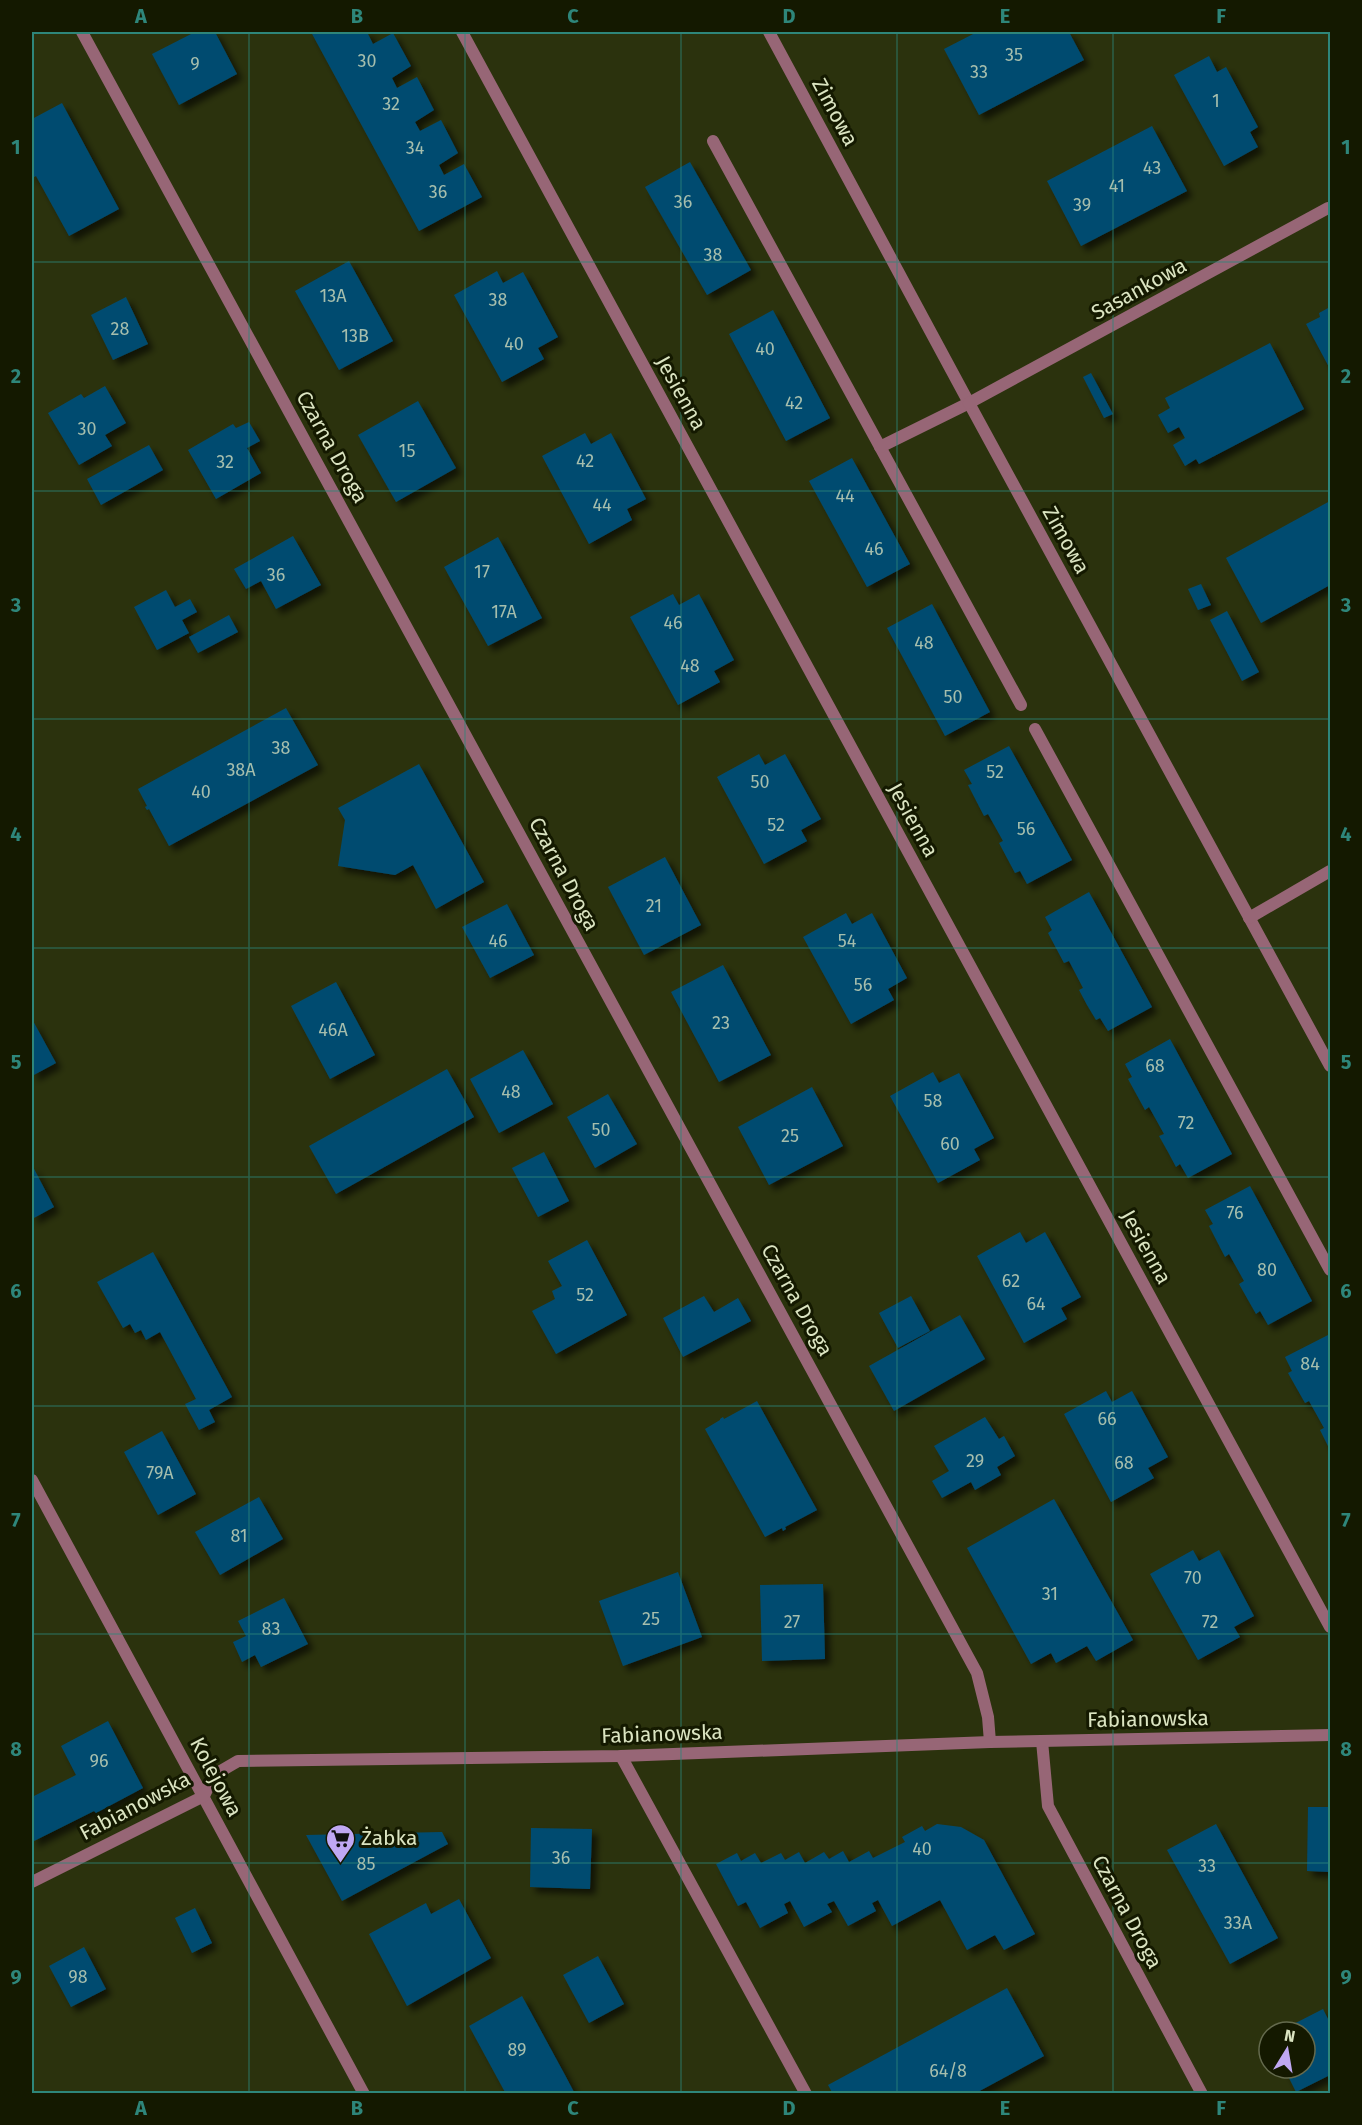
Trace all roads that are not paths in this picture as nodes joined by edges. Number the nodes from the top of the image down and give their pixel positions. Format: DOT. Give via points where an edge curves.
graph roads {
  1 [pos="82,32"];
  2 [pos="462,32"];
  3 [pos="769,32"];
  4 [pos="713,141"];
  5 [pos="1328,208"];
  6 [pos="969,404"];
  7 [pos="880,447"];
  8 [pos="1021,705"];
  9 [pos="1035,729"];
  10 [pos="1330,871"];
  11 [pos="1249,918"];
  12 [pos="1330,1066"];
  13 [pos="1330,1270"];
  14 [pos="32,1480"];
  15 [pos="1330,1627"];
  16 [pos="1330,1735"];
  17 [pos="1042,1741"];
  18 [pos="990,1742"];
  19 [pos="621,1756"];
  20 [pos="204,1796"];
  21 [pos="32,1882"];
  22 [pos="364,2094"];
  23 [pos="806,2094"];
  24 [pos="1202,2094"];
  1 -- 18 [label="street, Czarna Droga" via="977,1673"];
  2 -- 15 [label="street, Jesienna"];
  3 -- 6 [label="street, Zimowa"];
  4 -- 7 [label="street"];
  5 -- 6 [label="street, Sasankowa"];
  6 -- 7 [label="street, Sasankowa"];
  6 -- 11 [label="street, Zimowa"];
  7 -- 8 [label="street"];
  9 -- 13 [label="street"];
  10 -- 11 [label="street"];
  11 -- 12 [label="street, Zimowa"];
  14 -- 20 [label="street, Kolejowa"];
  16 -- 17 [label="street, Fabianowska"];
  17 -- 18 [label="street, Fabianowska"];
  17 -- 24 [label="street, Czarna Droga" via="1048,1806"];
  18 -- 19 [label="street, Fabianowska"];
  19 -- 20 [label="street, Fabianowska" via="238,1761 214,1775"];
  19 -- 23 [label="street"];
  20 -- 21 [label="street, Fabianowska"];
  20 -- 22 [label="street, Kolejowa"];
}
